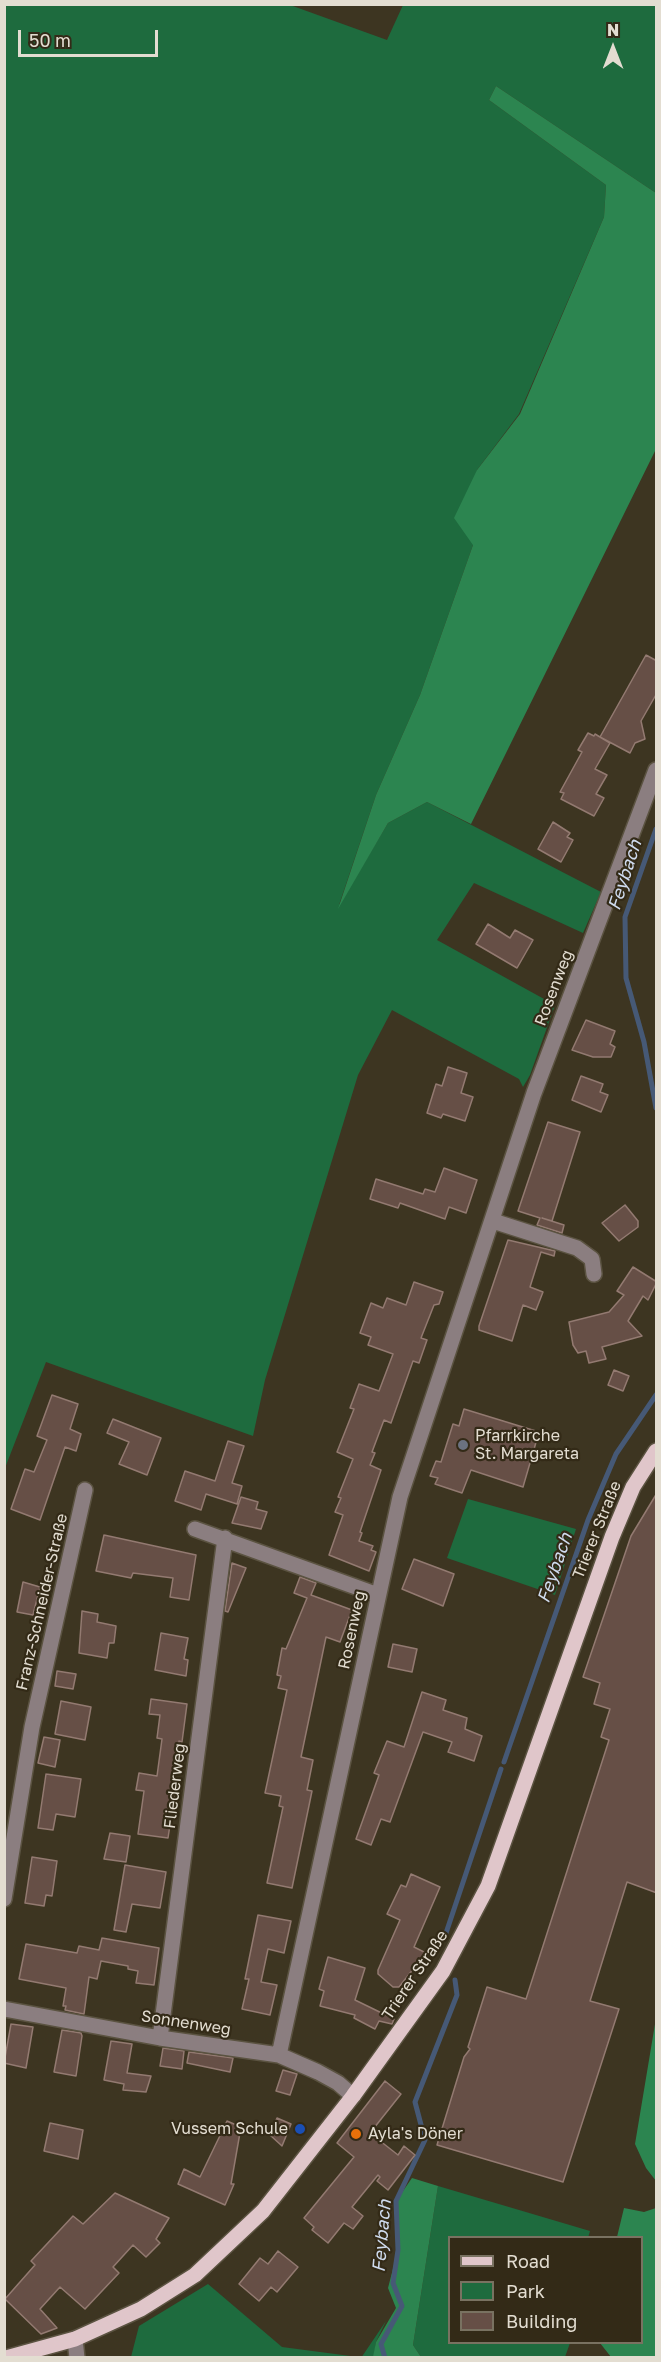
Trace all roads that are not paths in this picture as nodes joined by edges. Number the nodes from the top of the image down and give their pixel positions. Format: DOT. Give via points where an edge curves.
graph roads {
  1 [pos="657,770"];
  2 [pos="492,1221"];
  3 [pos="594,1274"];
  4 [pos="657,1451"];
  5 [pos="85,1490"];
  6 [pos="195,1529"];
  7 [pos="225,1538"];
  8 [pos="378,1595"];
  9 [pos="4,1899"];
  10 [pos="4,2009"];
  11 [pos="160,2038"];
  12 [pos="279,2055"];
  13 [pos="353,2096"];
  14 [pos="75,2339"];
  15 [pos="6,2358"];
  16 [pos="77,2358"];
  1 -- 2 [label="street, Rosenweg" via="534,1093"];
  2 -- 3 [label="street" via="578,1248 592,1259"];
  2 -- 8 [label="street, Rosenweg" via="400,1497"];
  4 -- 13 [label="main road, Trierer Straße" via="633,1487 612,1537 488,1886 449,1963"];
  5 -- 9 [label="street, Franz-Schneider-Straße" via="32,1725"];
  6 -- 7 [label="street"];
  7 -- 8 [label="street"];
  7 -- 11 [label="street, Fliederweg"];
  8 -- 12 [label="street, Rosenweg"];
  10 -- 11 [label="street, Sonnenweg"];
  11 -- 12 [label="street, Sonnenweg"];
  12 -- 13 [label="street, Sonnenweg" via="338,2083"];
  13 -- 14 [label="main road, Trierer Straße" via="263,2211 195,2275 141,2309"];
  14 -- 15 [label="main road, Trierer Straße"];
  14 -- 16 [label="street"];
}
